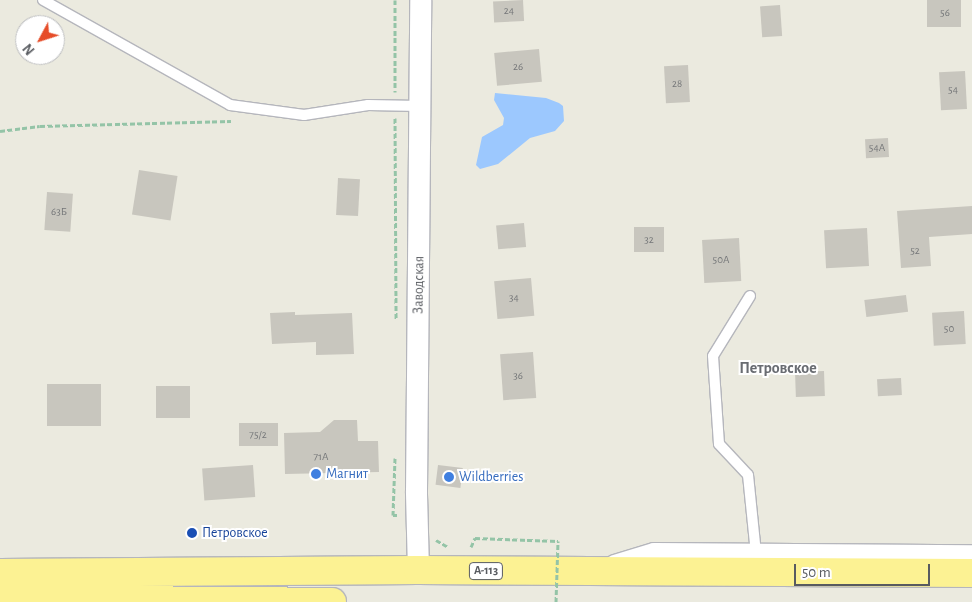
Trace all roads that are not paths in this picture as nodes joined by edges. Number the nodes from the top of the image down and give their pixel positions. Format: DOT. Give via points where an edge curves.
graph roads {
  1 [pos="43,0"];
  2 [pos="420,0"];
  3 [pos="420,106"];
  4 [pos="750,296"];
  5 [pos="756,554"];
  6 [pos="972,555"];
  7 [pos="418,570"];
  8 [pos="594,571"];
  9 [pos="972,573"];
  10 [pos="3,593"];
  11 [pos="280,602"];
  12 [pos="332,602"];
  1 -- 3 [label="lane" via="230,106 304,115 368,105"];
  2 -- 3 [label="street, Заводская"];
  3 -- 7 [label="street, Заводская"];
  4 -- 5 [label="lane" via="714,356 719,444 748,475"];
  5 -- 6 [label="street"];
  5 -- 8 [label="street" via="654,553"];
  7 -- 8 [label="highway, А-113"];
  7 -- 10 [label="highway, А-113"];
  8 -- 9 [label="highway, А-113"];
  10 -- 11 [label="highway, А-113"];
  11 -- 12 [label="highway, А-113"];
}
